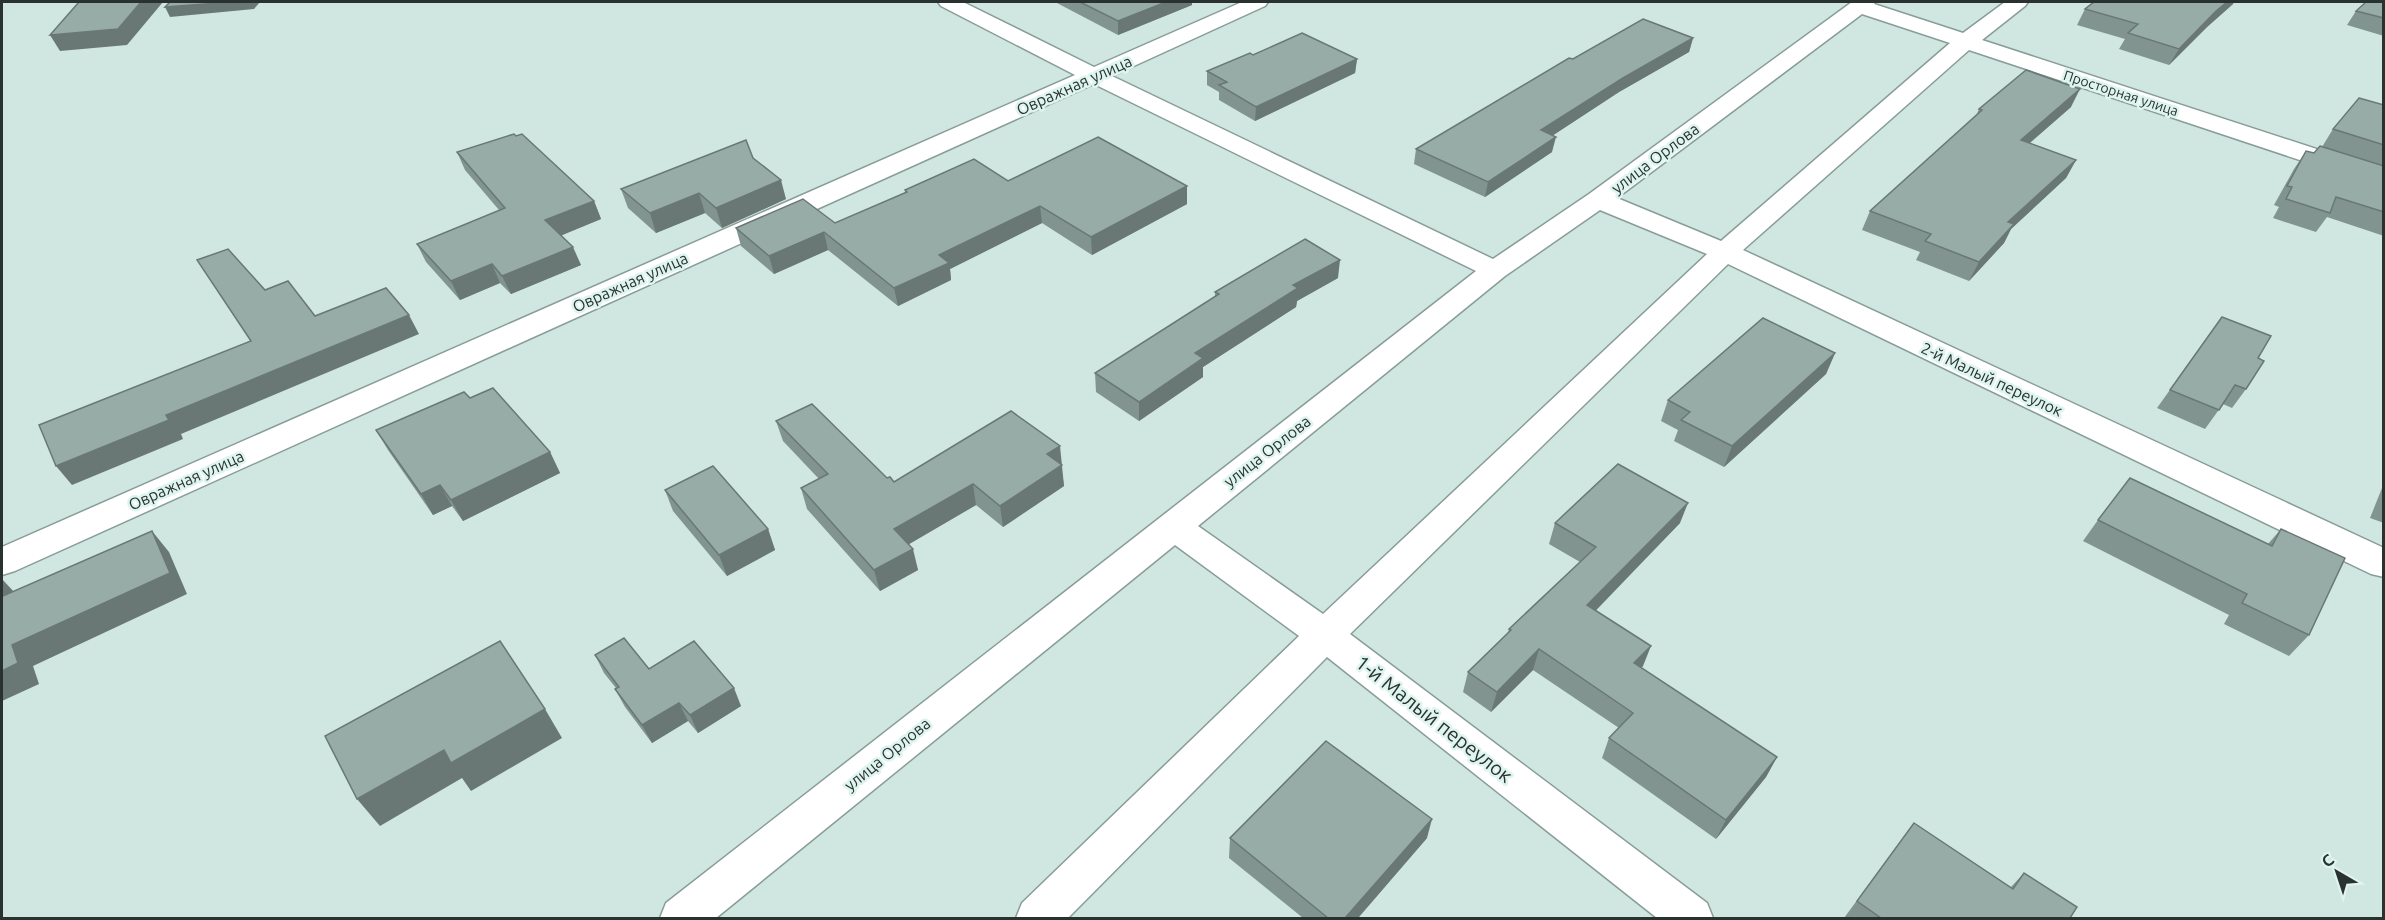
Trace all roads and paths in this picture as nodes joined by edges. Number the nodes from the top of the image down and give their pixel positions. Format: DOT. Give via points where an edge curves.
graph roads {
  1 [pos="948,2"];
  2 [pos="1258,2"];
  3 [pos="2018,2"];
  4 [pos="1862,4"];
  5 [pos="1965,42"];
  6 [pos="1095,76"];
  7 [pos="2384,180"];
  8 [pos="1599,200"];
  9 [pos="1725,252"];
  10 [pos="1495,270"];
  11 [pos="1172,525"];
  12 [pos="2,562"];
  13 [pos="2384,564"];
  14 [pos="1325,635"];
  15 [pos="682,918"];
  16 [pos="1038,918"];
  17 [pos="1691,918"];
  1 -- 6 [label="street"];
  2 -- 6 [label="street, Овражная улица"];
  3 -- 5 [label="street"];
  4 -- 5 [label="street, Просторная улица"];
  4 -- 8 [label="street, улица Орлова"];
  5 -- 7 [label="street, Просторная улица"];
  5 -- 9 [label="street"];
  6 -- 10 [label="street"];
  6 -- 12 [label="street, Овражная улица"];
  8 -- 9 [label="street, 2-й Малый переулок"];
  8 -- 10 [label="street, улица Орлова"];
  9 -- 13 [label="street, 2-й Малый переулок"];
  9 -- 14 [label="street"];
  10 -- 11 [label="street, улица Орлова"];
  11 -- 14 [label="street, 1-й Малый переулок"];
  11 -- 15 [label="street, улица Орлова"];
  14 -- 16 [label="street"];
  14 -- 17 [label="street, 1-й Малый переулок"];
}
